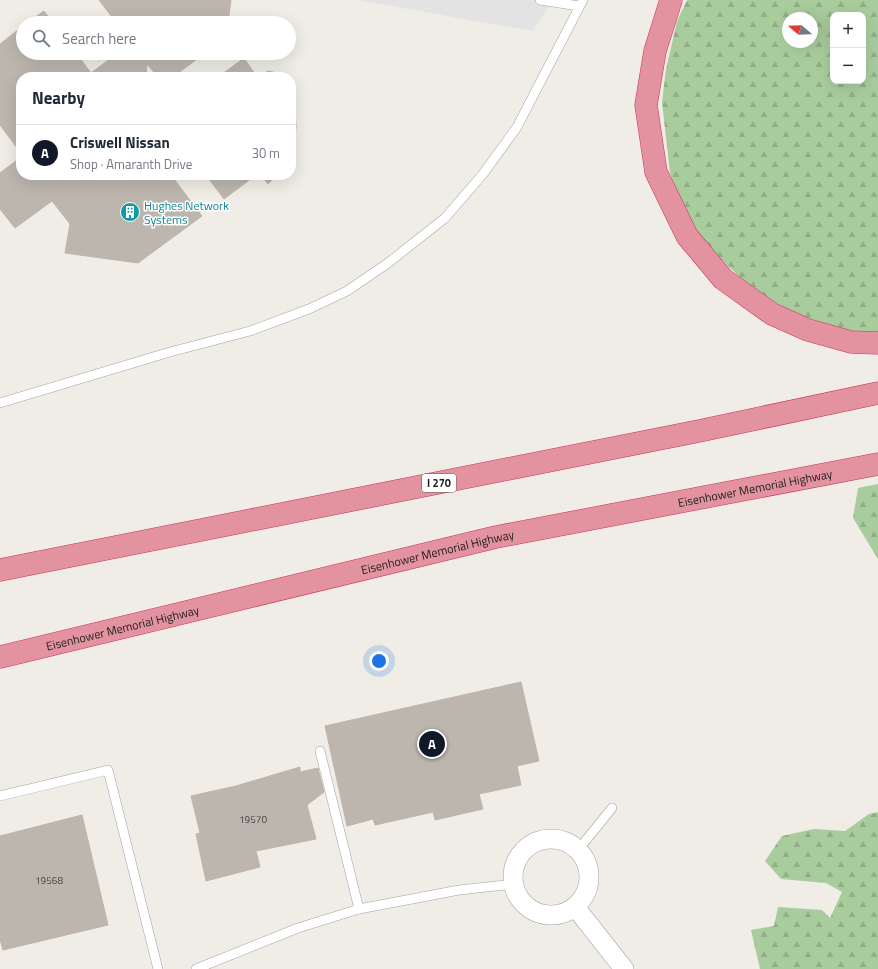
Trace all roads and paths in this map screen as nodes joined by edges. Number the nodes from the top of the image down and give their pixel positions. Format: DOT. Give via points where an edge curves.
graph roads {
  1 [pos="540,0"];
  2 [pos="672,0"];
  3 [pos="581,3"];
  4 [pos="878,343"];
  5 [pos="878,393"];
  6 [pos="0,403"];
  7 [pos="878,464"];
  8 [pos="0,570"];
  9 [pos="0,657"];
  10 [pos="320,752"];
  11 [pos="0,796"];
  12 [pos="612,808"];
  13 [pos="578,850"];
  14 [pos="514,884"];
  15 [pos="576,908"];
  16 [pos="359,909"];
  17 [pos="158,969"];
  18 [pos="196,969"];
  19 [pos="624,969"];
  1 -- 3 [label="lane"];
  2 -- 4 [label="highway" via="655,51 646,105 656,172 687,236 723,279 772,314 808,330 850,342"];
  3 -- 6 [label="lane" via="517,127 483,174 445,218 388,263 347,291 309,310 250,331"];
  5 -- 8 [label="highway, I 270"];
  7 -- 9 [label="highway, Eisenhower Memorial Highway" via="496,537"];
  10 -- 16 [label="lane"];
  11 -- 17 [label="lane" via="108,770"];
  12 -- 13 [label="lane"];
  13 -- 14 [label="street" via="567,842 555,839 541,840 527,846 516,862 512,875"];
  13 -- 15 [label="street" via="586,861 589,881 586,894"];
  14 -- 15 [label="street" via="516,894 523,905 534,913 547,916 565,914"];
  14 -- 16 [label="lane" via="459,890"];
  15 -- 19 [label="street"];
  16 -- 18 [label="lane" via="298,928"];
}
